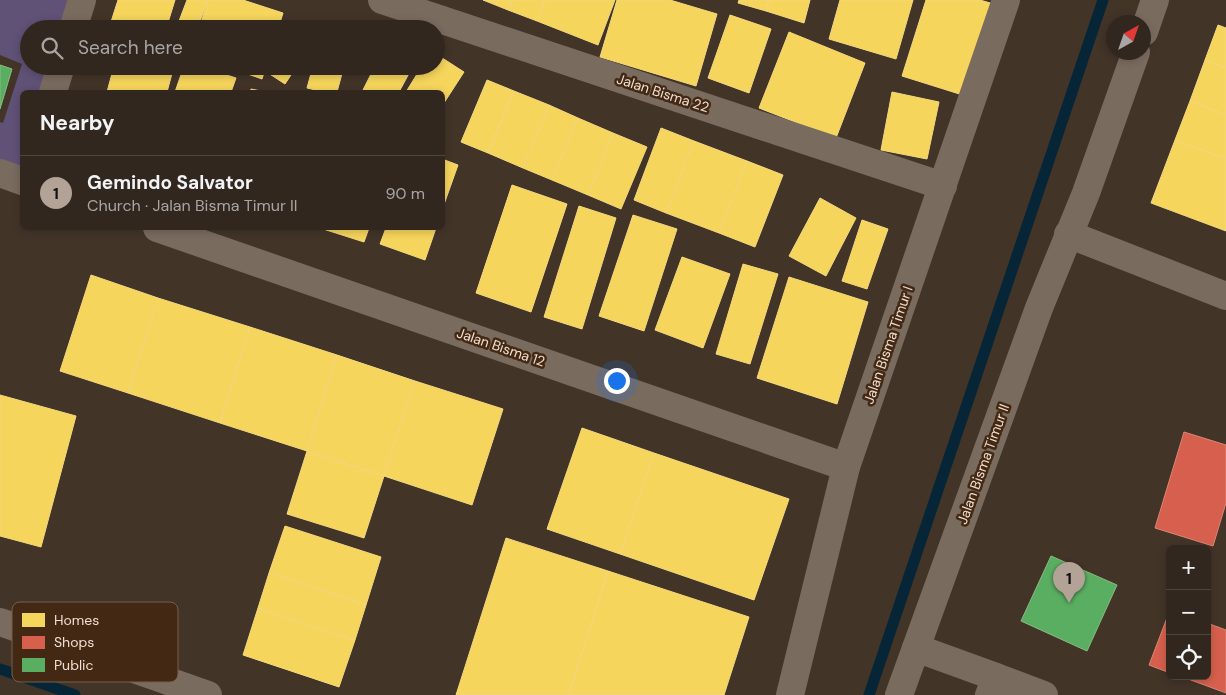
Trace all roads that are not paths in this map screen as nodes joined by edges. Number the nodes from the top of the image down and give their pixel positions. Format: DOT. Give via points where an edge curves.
graph roads {
  1 [pos="82,0"];
  2 [pos="382,0"];
  3 [pos="1006,0"];
  4 [pos="1155,0"];
  5 [pos="1150,15"];
  6 [pos="76,20"];
  7 [pos="442,20"];
  8 [pos="445,21"];
  9 [pos="1133,60"];
  10 [pos="59,75"];
  11 [pos="54,90"];
  12 [pos="0,173"];
  13 [pos="20,180"];
  14 [pos="943,186"];
  15 [pos="162,230"];
  16 [pos="1068,234"];
  17 [pos="1226,296"];
  18 [pos="846,467"];
  19 [pos="0,622"];
  20 [pos="12,626"];
  21 [pos="916,648"];
  22 [pos="171,682"];
  23 [pos="992,686"];
  24 [pos="208,695"];
  25 [pos="790,695"];
  26 [pos="899,695"];
  27 [pos="1044,695"];
  1 -- 6 [label="street"];
  2 -- 7 [label="street, Jalan Bisma 22"];
  3 -- 14 [label="street, Jalan Bisma Timur I"];
  4 -- 5 [label="street"];
  8 -- 14 [label="street, Jalan Bisma 22"];
  9 -- 16 [label="street, Jalan Bisma Timur II"];
  10 -- 11 [label="street"];
  12 -- 13 [label="street"];
  14 -- 18 [label="street, Jalan Bisma Timur I"];
  15 -- 18 [label="street, Jalan Bisma 12"];
  16 -- 17 [label="street"];
  16 -- 21 [label="street, Jalan Bisma Timur II"];
  18 -- 25 [label="street, Jalan Bisma Timur I"];
  19 -- 20 [label="street"];
  21 -- 23 [label="street"];
  21 -- 26 [label="street, Jalan Bisma Timur II"];
  22 -- 24 [label="street"];
  23 -- 27 [label="street"];
}
